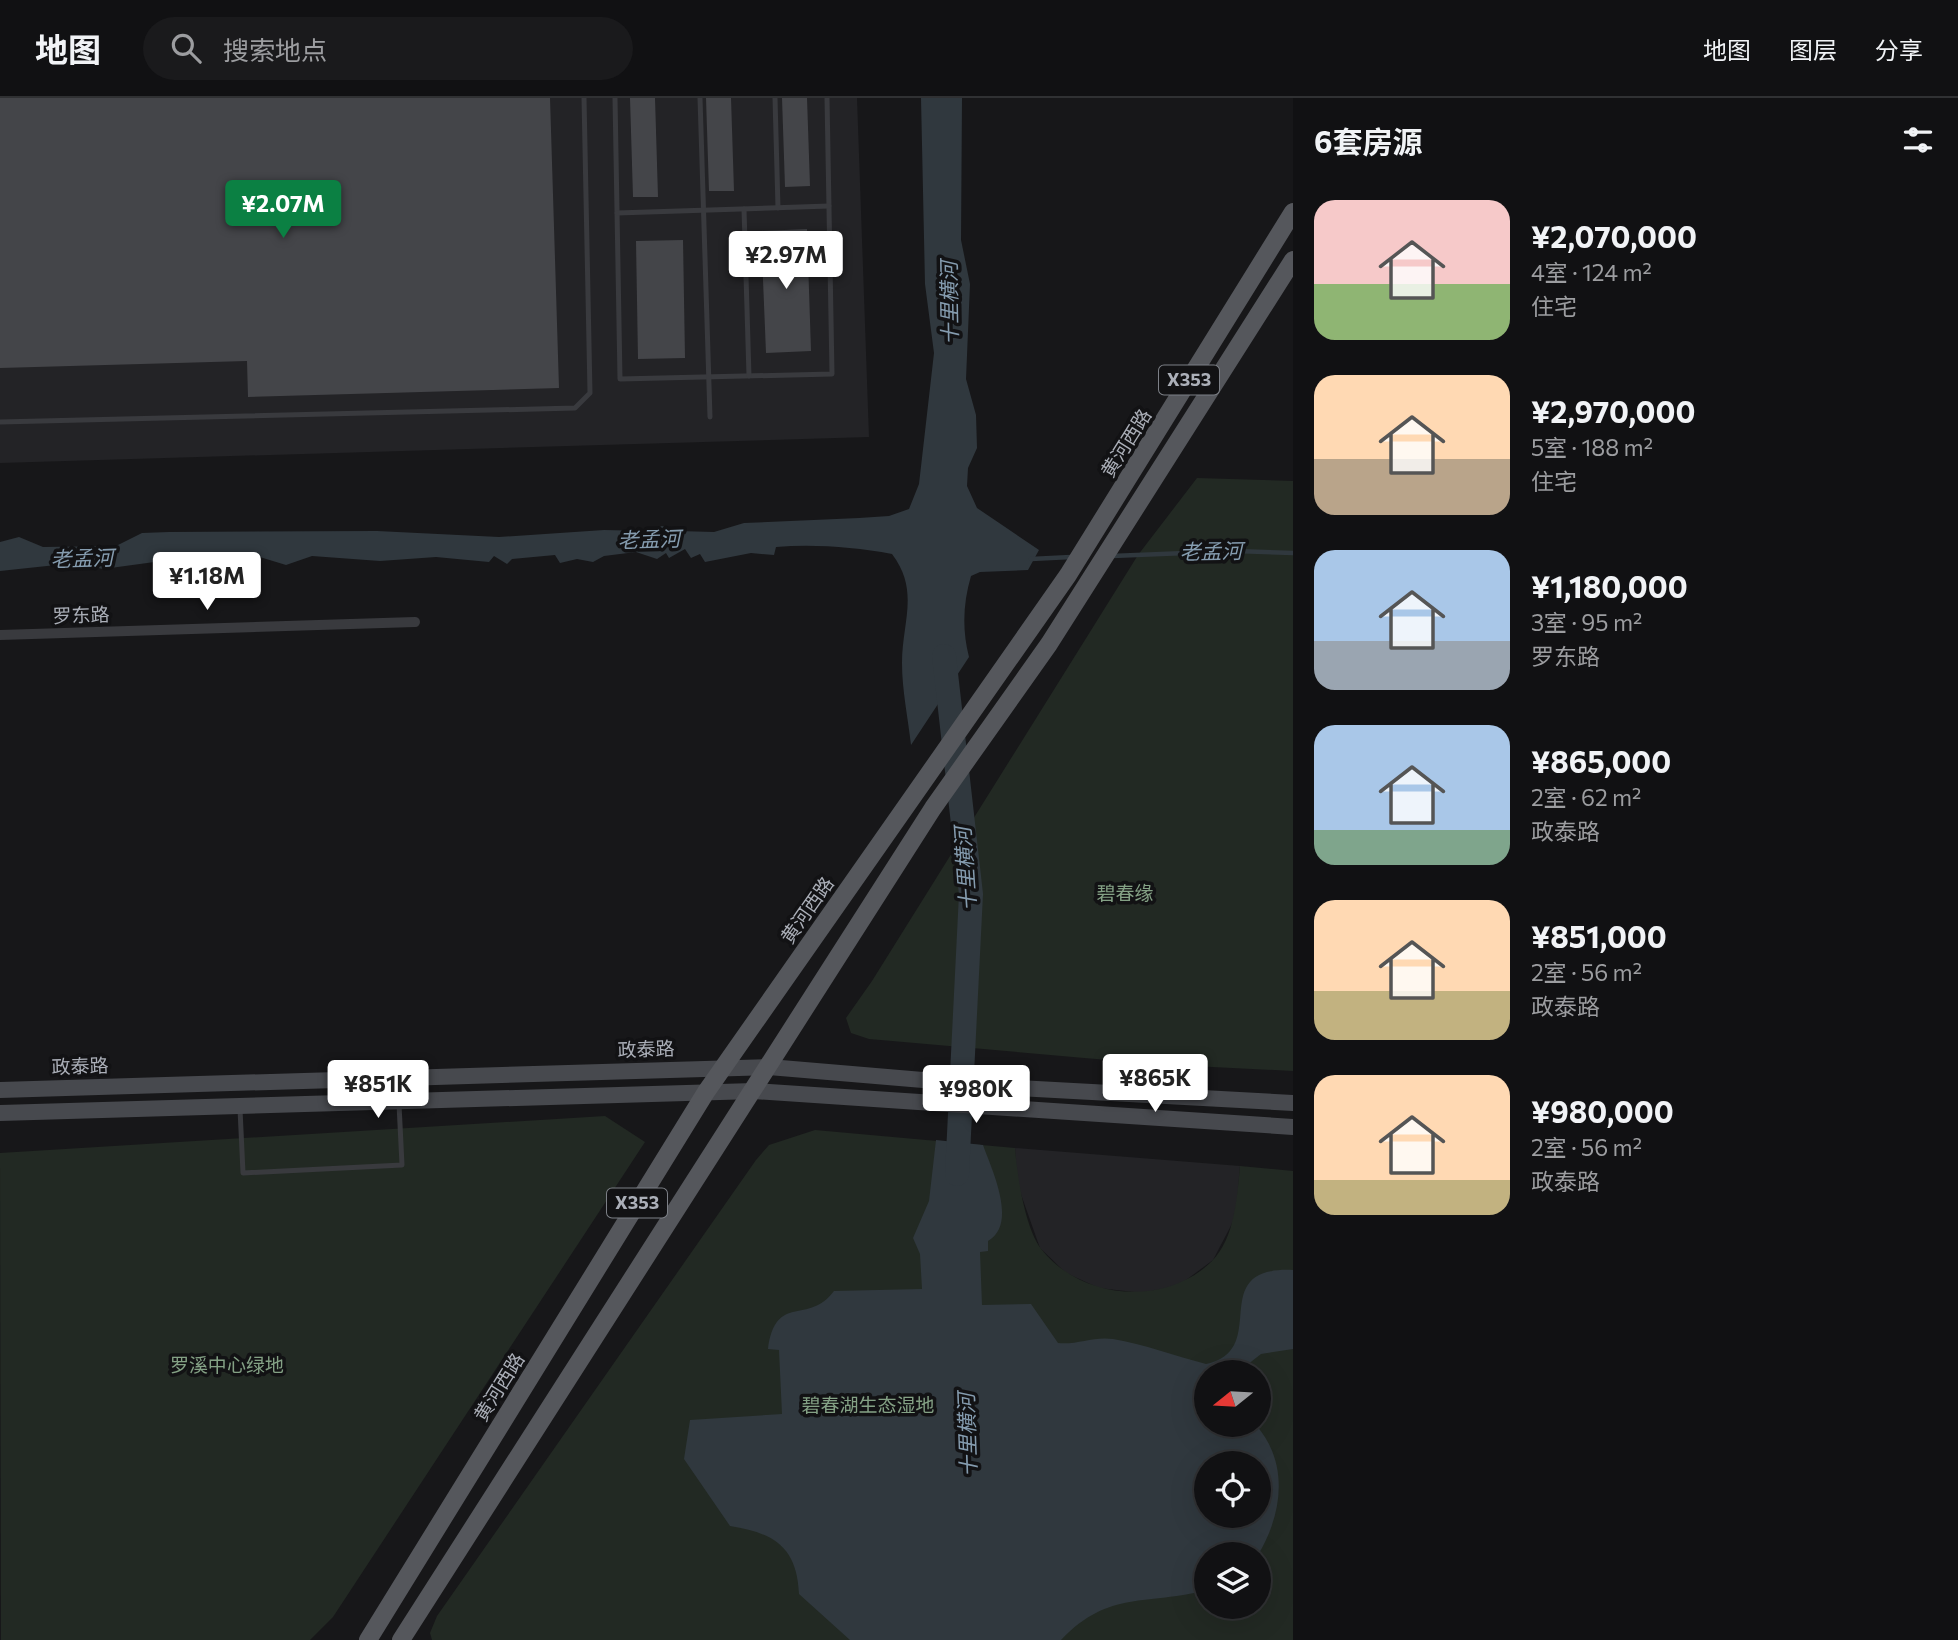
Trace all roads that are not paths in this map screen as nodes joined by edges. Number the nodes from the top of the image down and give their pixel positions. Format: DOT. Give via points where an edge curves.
graph roads {
  1 [pos="584,98"];
  2 [pos="615,98"];
  3 [pos="700,98"];
  4 [pos="775,98"];
  5 [pos="827,98"];
  6 [pos="829,206"];
  7 [pos="778,208"];
  8 [pos="744,209"];
  9 [pos="704,210"];
  10 [pos="1293,212"];
  11 [pos="617,213"];
  12 [pos="1293,260"];
  13 [pos="749,376"];
  14 [pos="709,377"];
  15 [pos="710,417"];
  16 [pos="0,422"];
  17 [pos="415,622"];
  18 [pos="0,635"];
  19 [pos="769,1067"];
  20 [pos="722,1068"];
  21 [pos="0,1090"];
  22 [pos="754,1091"];
  23 [pos="706,1092"];
  24 [pos="399,1101"];
  25 [pos="1293,1103"];
  26 [pos="240,1105"];
  27 [pos="0,1113"];
  28 [pos="1293,1126"];
  29 [pos="368,1640"];
  30 [pos="401,1640"];
  1 -- 16 [label="lane" via="590,393 575,408"];
  2 -- 11 [label="lane"];
  3 -- 9 [label="lane"];
  4 -- 7 [label="lane"];
  5 -- 6 [label="lane"];
  6 -- 7 [label="lane"];
  6 -- 13 [label="lane" via="832,374"];
  7 -- 8 [label="lane"];
  8 -- 9 [label="lane"];
  8 -- 13 [label="lane"];
  9 -- 11 [label="lane"];
  9 -- 14 [label="lane"];
  10 -- 20 [label="main road, 黄河西路 / X353" via="1068,575"];
  11 -- 14 [label="lane" via="620,379"];
  12 -- 19 [label="main road, X353" via="1097,570 933,808"];
  13 -- 14 [label="lane"];
  14 -- 15 [label="lane"];
  17 -- 18 [label="street, 罗东路"];
  19 -- 20 [label="main road, 政泰路"];
  19 -- 22 [label="main road, X353"];
  19 -- 25 [label="main road, 政泰路" via="1018,1088"];
  20 -- 21 [label="main road, 政泰路"];
  20 -- 23 [label="main road, 黄河西路 / X353"];
  22 -- 23 [label="main road"];
  22 -- 28 [label="main road"];
  22 -- 30 [label="main road, X353"];
  23 -- 24 [label="main road"];
  23 -- 29 [label="main road, 黄河西路 / X353"];
  24 -- 26 [label="main road"];
  24 -- 26 [label="lane" via="402,1165 243,1173"];
  26 -- 27 [label="main road"];
}
